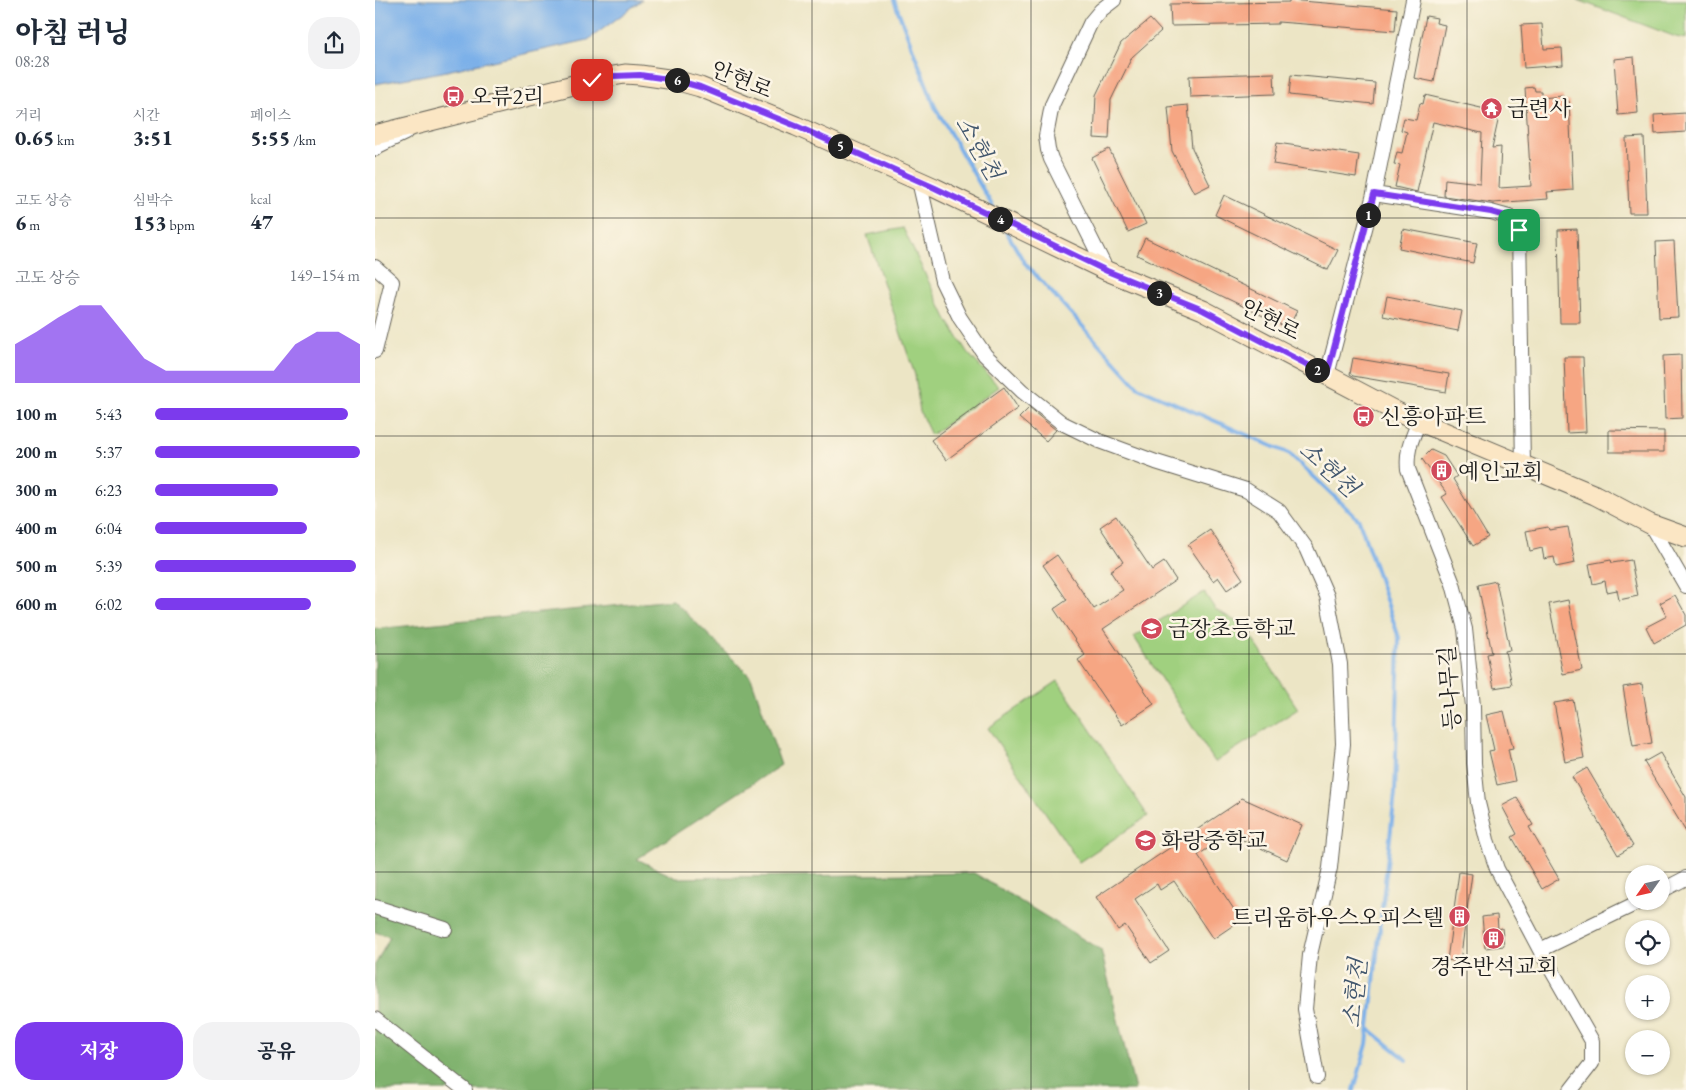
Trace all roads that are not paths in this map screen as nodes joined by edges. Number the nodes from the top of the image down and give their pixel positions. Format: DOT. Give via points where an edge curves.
graph roads {
  1 [pos="1114,0"];
  2 [pos="1413,0"];
  3 [pos="434,120"];
  4 [pos="375,135"];
  5 [pos="375,149"];
  6 [pos="927,184"];
  7 [pos="1374,194"];
  8 [pos="375,267"];
  9 [pos="1107,271"];
  10 [pos="375,351"];
  11 [pos="1327,375"];
  12 [pos="1419,421"];
  13 [pos="1523,465"];
  14 [pos="1650,524"];
  15 [pos="1686,537"];
  16 [pos="1686,586"];
  17 [pos="1686,878"];
  18 [pos="1670,886"];
  19 [pos="375,907"];
  20 [pos="1625,909"];
  21 [pos="445,929"];
  22 [pos="1540,950"];
  23 [pos="375,1018"];
  24 [pos="1317,1077"];
  25 [pos="465,1090"];
  26 [pos="1571,1090"];
  1 -- 9 [label="street" via="1091,22 1052,105 1046,136 1051,159"];
  2 -- 7 [label="street"];
  3 -- 4 [label="street, 안현로"];
  3 -- 5 [label="street"];
  3 -- 6 [label="street, 안현로" via="601,78 625,74 656,76 700,87"];
  6 -- 9 [label="street, 안현로"];
  6 -- 24 [label="street" via="942,281 960,318 985,355 1061,423 1155,462 1246,490 1279,511 1306,548 1327,596 1340,664 1343,744 1330,868 1310,956 1305,1009"];
  7 -- 11 [label="street"];
  7 -- 13 [label="street" via="1491,212 1509,217 1519,230"];
  8 -- 10 [label="street" via="392,282"];
  9 -- 11 [label="street, 안현로" via="1203,310"];
  11 -- 12 [label="street, 안현로"];
  12 -- 13 [label="street, 안현로"];
  12 -- 22 [label="street, 등나무길" via="1408,449 1408,469 1453,584 1465,629 1480,812 1497,869"];
  13 -- 14 [label="street, 안현로" via="1595,495"];
  14 -- 15 [label="street, 안현로"];
  14 -- 16 [label="street"];
  17 -- 18 [label="street"];
  19 -- 21 [label="street"];
  20 -- 22 [label="street"];
  22 -- 26 [label="street, 등나무길" via="1592,1041 1592,1063"];
  23 -- 25 [label="street"];
}
